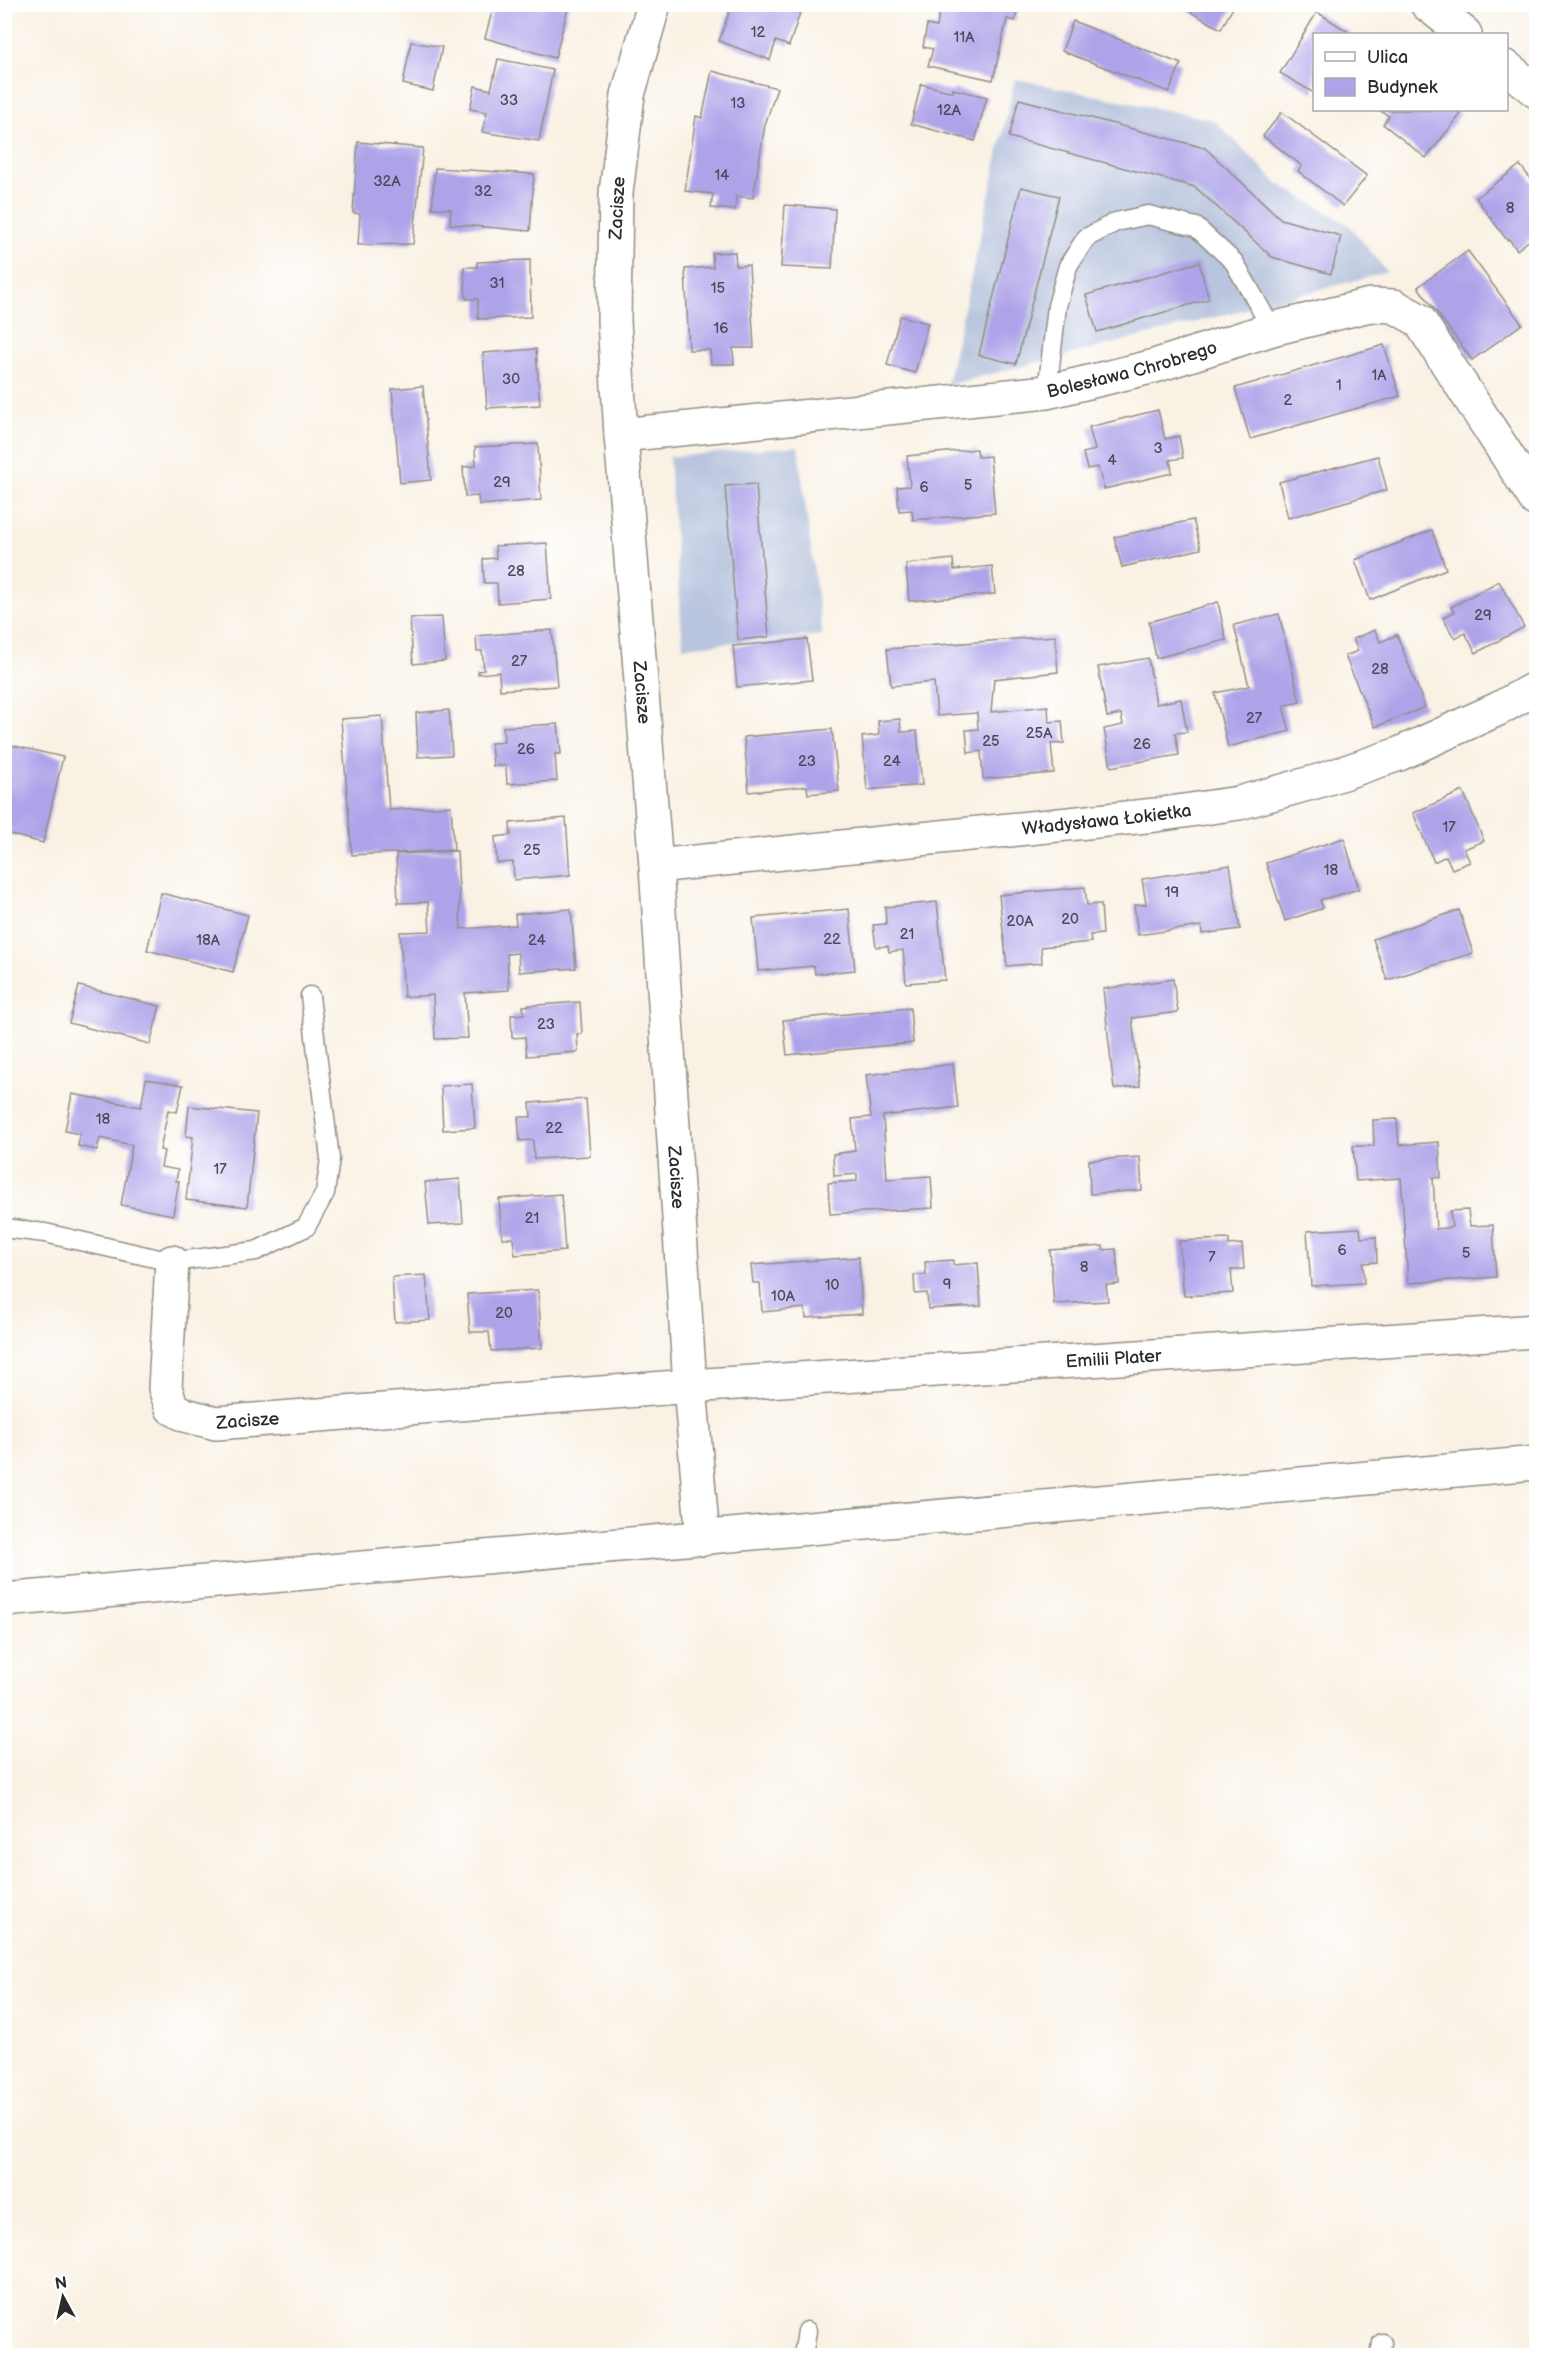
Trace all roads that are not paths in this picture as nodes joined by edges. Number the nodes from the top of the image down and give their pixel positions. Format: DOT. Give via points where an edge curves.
graph roads {
  1 [pos="654,4"];
  2 [pos="1427,4"];
  3 [pos="1464,33"];
  4 [pos="1508,69"];
  5 [pos="1536,91"];
  6 [pos="1272,329"];
  7 [pos="1047,392"];
  8 [pos="621,435"];
  9 [pos="1536,500"];
  10 [pos="1536,688"];
  11 [pos="656,866"];
  12 [pos="310,996"];
  13 [pos="4,1228"];
  14 [pos="172,1262"];
  15 [pos="1536,1331"];
  16 [pos="690,1386"];
  17 [pos="1536,1463"];
  18 [pos="703,1539"];
  19 [pos="4,1600"];
  20 [pos="807,2331"];
  21 [pos="803,2355"];
  1 -- 8 [label="street, Zacisze" via="628,95 616,193 614,321"];
  2 -- 3 [label="street"];
  4 -- 5 [label="street"];
  6 -- 7 [label="street, Bolesława Chrobrego" via="1151,366"];
  6 -- 7 [label="lane" via="1234,262 1196,227 1148,215 1116,222 1086,238 1068,266 1057,306"];
  6 -- 9 [label="street, Bolesława Chrobrego" via="1370,305 1394,306 1419,320"];
  7 -- 8 [label="street, Bolesława Chrobrego"];
  8 -- 11 [label="street, Zacisze"];
  10 -- 11 [label="street, Władysława Łokietka" via="1399,754 1239,803 1156,815"];
  11 -- 16 [label="street, Zacisze"];
  12 -- 14 [label="lane" via="330,1159 325,1193 306,1227 256,1251"];
  13 -- 14 [label="lane" via="45,1233"];
  14 -- 16 [label="street, Zacisze" via="165,1388 172,1408 216,1423"];
  15 -- 16 [label="street, Emilii Plater"];
  16 -- 18 [label="street, Zacisze"];
  17 -- 18 [label="street"];
  18 -- 19 [label="street"];
  20 -- 21 [label="lane"];
}
